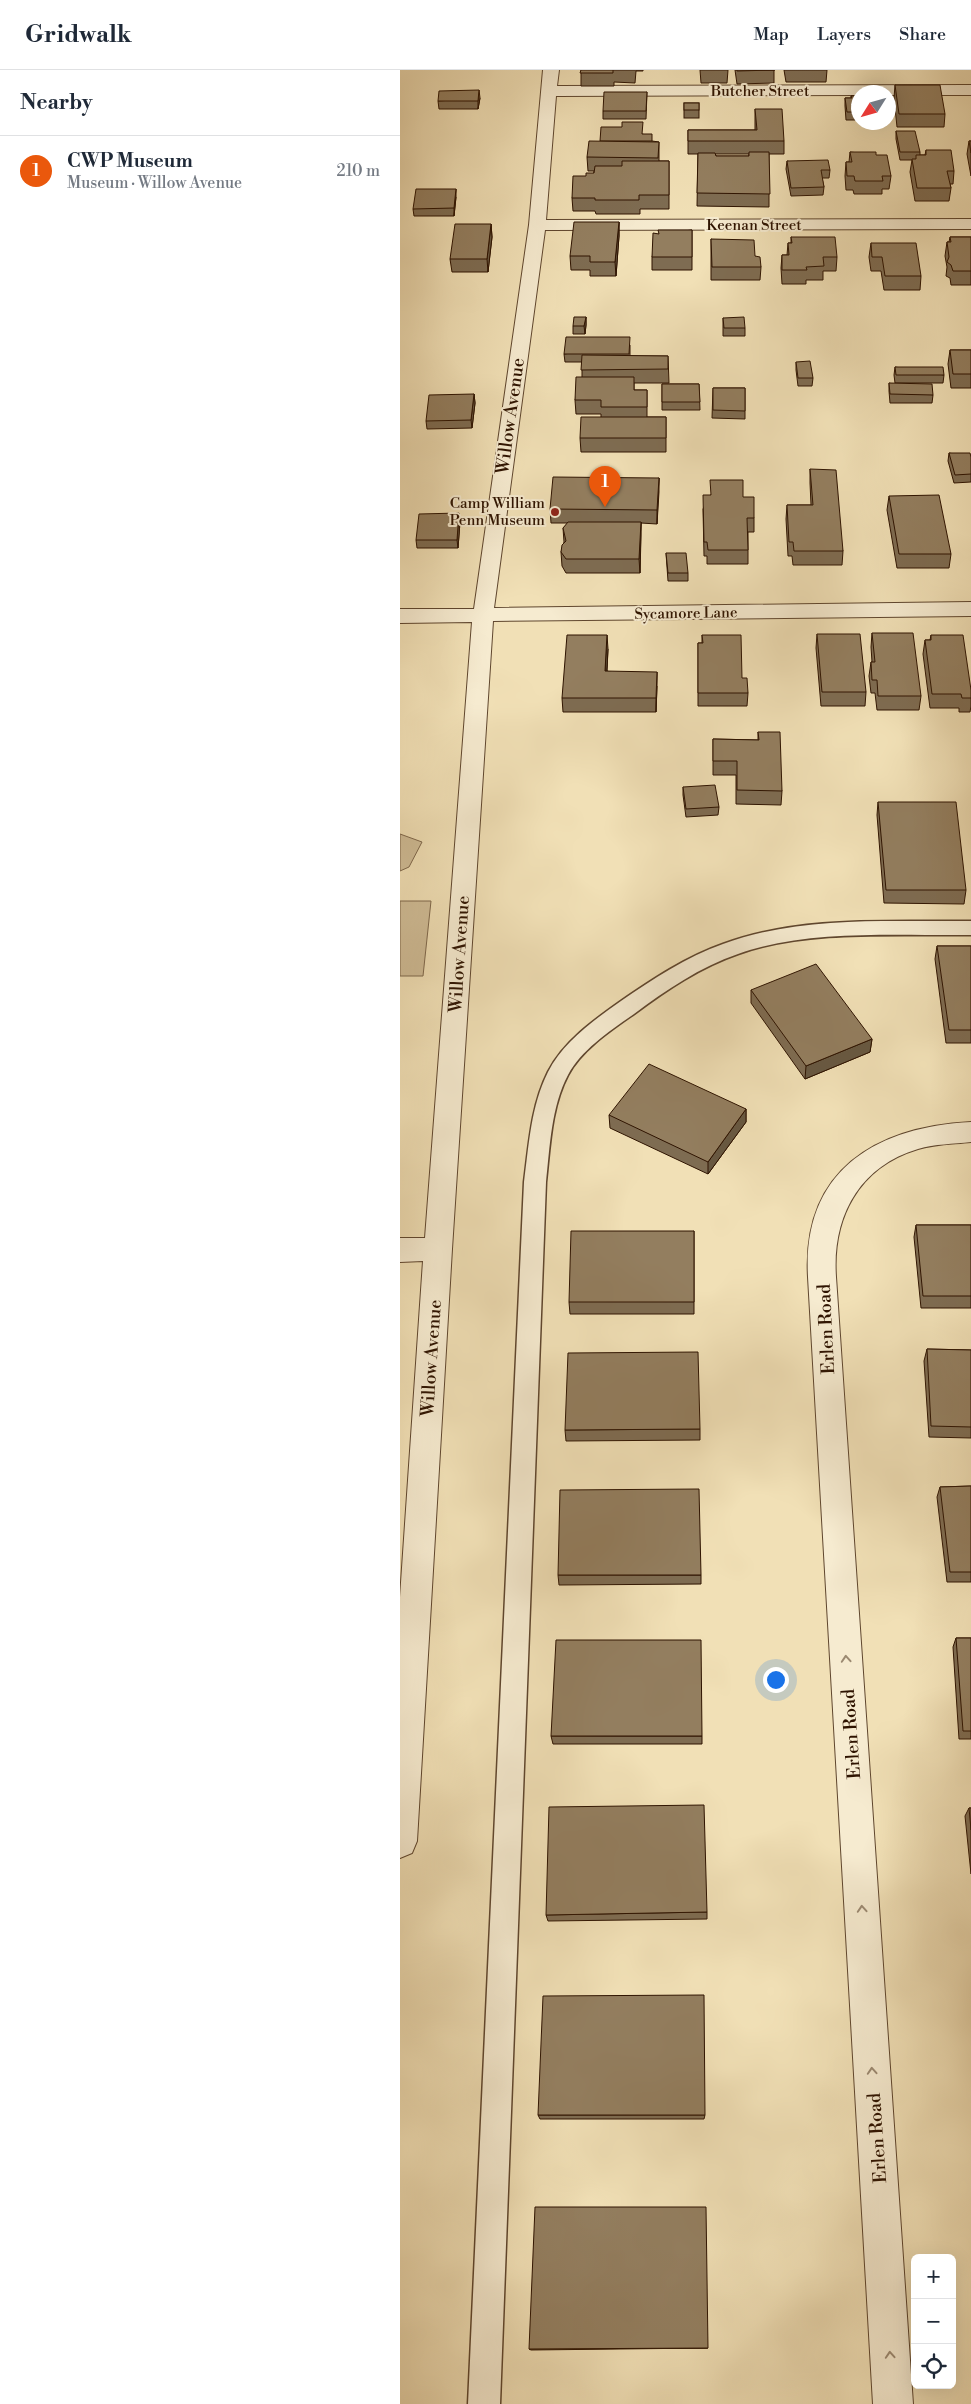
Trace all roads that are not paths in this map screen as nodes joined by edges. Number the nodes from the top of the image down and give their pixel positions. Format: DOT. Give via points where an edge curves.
graph roads {
  1 [pos="550,80"];
  2 [pos="971,90"];
  3 [pos="971,224"];
  4 [pos="537,226"];
  5 [pos="971,609"];
  6 [pos="400,616"];
  7 [pos="484,616"];
  8 [pos="971,928"];
  9 [pos="959,1132"];
  10 [pos="438,1249"];
  11 [pos="400,1250"];
  12 [pos="400,1841"];
  13 [pos="484,2404"];
  14 [pos="893,2404"];
  1 -- 2 [label="street, Butcher Street"];
  1 -- 4 [label="street, Willow Avenue"];
  3 -- 4 [label="street, Keenan Street"];
  4 -- 7 [label="street, Willow Avenue"];
  5 -- 7 [label="street, Sycamore Lane"];
  6 -- 7 [label="street, Sycamore Lane"];
  7 -- 10 [label="street, Willow Avenue"];
  8 -- 13 [label="lane" via="842,929 769,938 721,953 663,981 617,1015 560,1069 547,1098 535,1182"];
  14 -- 9 [label="street, Erlen Road, one-way" via="822,1255 823,1238 834,1206 859,1169 896,1144"];
  10 -- 11 [label="street"];
  10 -- 12 [label="street, Willow Avenue"];
}
